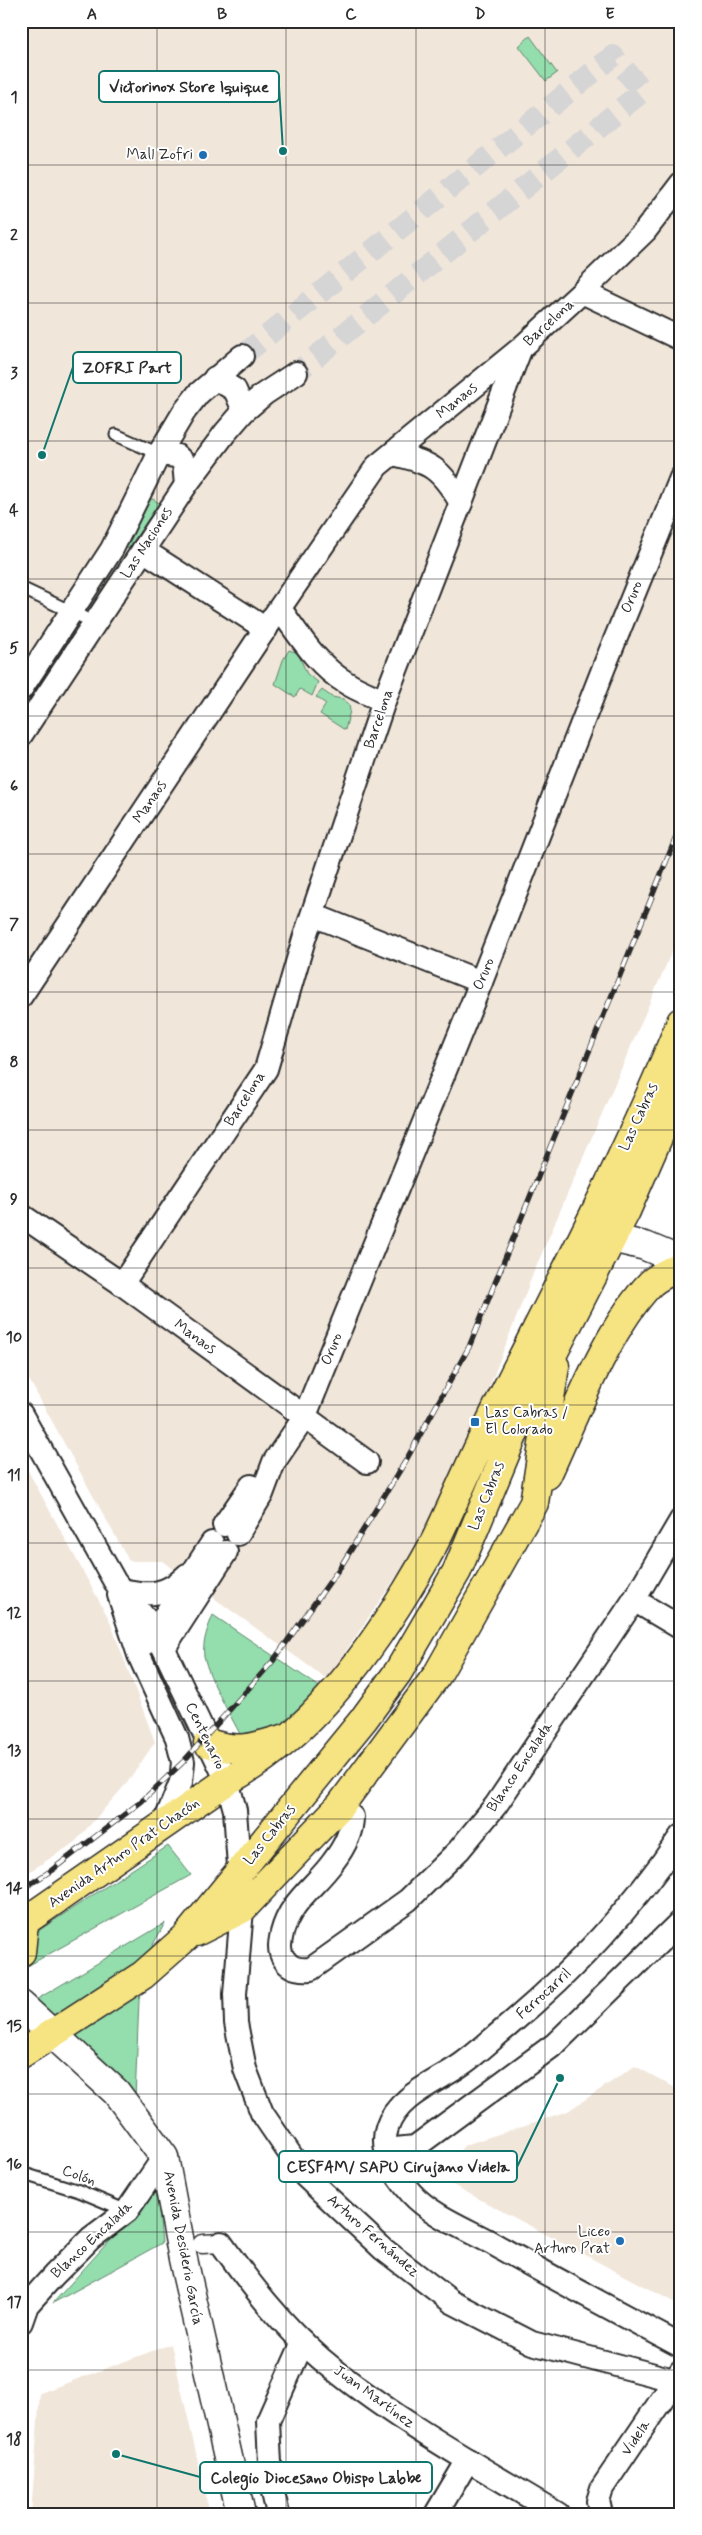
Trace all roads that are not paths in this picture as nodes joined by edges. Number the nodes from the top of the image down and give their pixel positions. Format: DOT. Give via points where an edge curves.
graph roads {
  1 [pos="681,184"];
  2 [pos="582,292"];
  3 [pos="681,339"];
  4 [pos="520,349"];
  5 [pos="242,356"];
  6 [pos="296,373"];
  7 [pos="216,378"];
  8 [pos="244,411"];
  9 [pos="116,436"];
  10 [pos="159,454"];
  11 [pos="393,454"];
  12 [pos="681,478"];
  13 [pos="186,485"];
  14 [pos="461,503"];
  15 [pos="143,550"];
  16 [pos="21,588"];
  17 [pos="280,609"];
  18 [pos="72,612"];
  19 [pos="94,623"];
  20 [pos="266,629"];
  21 [pos="21,689"];
  22 [pos="384,701"];
  23 [pos="21,735"];
  24 [pos="313,915"];
  25 [pos="481,982"];
  26 [pos="21,996"];
  27 [pos="681,1022"];
  28 [pos="681,1085"];
  29 [pos="21,1214"];
  30 [pos="586,1232"];
  31 [pos="613,1237"];
  32 [pos="681,1261"];
  33 [pos="681,1266"];
  34 [pos="122,1284"];
  35 [pos="558,1345"];
  36 [pos="21,1414"];
  37 [pos="304,1418"];
  38 [pos="367,1462"];
  39 [pos="534,1503"];
  40 [pos="681,1520"];
  41 [pos="225,1538"];
  42 [pos="198,1564"];
  43 [pos="118,1586"];
  44 [pos="634,1600"];
  45 [pos="681,1628"];
  46 [pos="159,1639"];
  47 [pos="139,1655"];
  48 [pos="293,1736"];
  49 [pos="208,1743"];
  50 [pos="227,1781"];
  51 [pos="340,1806"];
  52 [pos="164,1826"];
  53 [pos="681,1836"];
  54 [pos="239,1873"];
  55 [pos="242,1909"];
  56 [pos="681,1921"];
  57 [pos="23,1923"];
  58 [pos="186,1937"];
  59 [pos="21,1952"];
  60 [pos="21,2005"];
  61 [pos="52,2034"];
  62 [pos="21,2054"];
  63 [pos="386,2140"];
  64 [pos="164,2157"];
  65 [pos="21,2173"];
  66 [pos="127,2211"];
  67 [pos="212,2243"];
  68 [pos="21,2322"];
  69 [pos="303,2342"];
  70 [pos="681,2346"];
  71 [pos="679,2378"];
  72 [pos="468,2460"];
  73 [pos="595,2512"];
  74 [pos="240,2514"];
  75 [pos="278,2514"];
  76 [pos="436,2514"];
  77 [pos="558,2514"];
  1 -- 2 [label="street, Barcelona" via="646,231"];
  2 -- 3 [label="street"];
  2 -- 4 [label="street, Barcelona"];
  4 -- 11 [label="street, Manaos"];
  4 -- 14 [label="street, Barcelona"];
  5 -- 7 [label="street, Las Naciones"];
  6 -- 8 [label="street, Las Naciones"];
  7 -- 8 [label="street" via="235,390"];
  7 -- 10 [label="street, Las Naciones" via="184,412"];
  8 -- 13 [label="street, Las Naciones"];
  9 -- 10 [label="lane"];
  10 -- 13 [label="street" via="177,456 184,463"];
  10 -- 18 [label="street, Las Naciones" via="112,549"];
  11 -- 14 [label="street" via="414,458 436,468"];
  11 -- 17 [label="street, Manaos" via="377,466"];
  12 -- 25 [label="street, Oruro"];
  13 -- 15 [label="street, Las Naciones"];
  14 -- 22 [label="street, Barcelona"];
  15 -- 19 [label="street, Las Naciones"];
  15 -- 20 [label="street"];
  16 -- 18 [label="lane"];
  17 -- 20 [label="street, Manaos"];
  17 -- 22 [label="street" via="334,674"];
  18 -- 19 [label="lane"];
  18 -- 21 [label="street, Las Naciones"];
  19 -- 23 [label="street, Las Naciones"];
  20 -- 26 [label="street, Manaos"];
  22 -- 24 [label="street, Barcelona"];
  24 -- 25 [label="street"];
  24 -- 34 [label="street, Barcelona" via="266,1070"];
  25 -- 37 [label="street, Oruro"];
  27 -- 30 [label="main road, Las Cabras"];
  28 -- 31 [label="main road, Las Cabras"];
  29 -- 34 [label="street, Manaos"];
  30 -- 31 [label="street"];
  30 -- 48 [label="main road, Las Cabras" via="477,1446 438,1537 378,1636 344,1680"];
  31 -- 32 [label="street"];
  31 -- 35 [label="main road, Las Cabras"];
  33 -- 39 [label="main road" via="652,1282 628,1312 597,1368"];
  34 -- 37 [label="street, Manaos"];
  35 -- 39 [label="main road"];
  35 -- 54 [label="main road, Las Cabras" via="521,1416 457,1571 398,1672"];
  36 -- 43 [label="street, Centenario"];
  37 -- 38 [label="street, Manaos"];
  37 -- 41 [label="street, Oruro" via="274,1462 262,1494"];
  39 -- 51 [label="main road" via="437,1675"];
  40 -- 44 [label="street, Blanco Encalada"];
  41 -- 42 [label="street, Oruro"];
  41 -- 46 [label="street, Oruro"];
  42 -- 43 [label="street" via="175,1586 155,1594 143,1594"];
  42 -- 46 [label="street, Oruro"];
  43 -- 46 [label="street, Centenario"];
  43 -- 47 [label="street, Centenario"];
  44 -- 45 [label="street"];
  44 -- 51 [label="street, Blanco Encalada" via="496,1805 459,1850 408,1900 310,1969 300,1970 282,1958 279,1946 285,1922 294,1906 333,1862 352,1828 352,1817"];
  46 -- 47 [label="street, Oruro"];
  46 -- 49 [label="street, Centenario"];
  47 -- 52 [label="street, Centenario" via="177,1738 183,1762 181,1782"];
  48 -- 49 [label="main road" via="250,1749 226,1749"];
  48 -- 50 [label="main road, Las Cabras" via="254,1766"];
  49 -- 50 [label="street, Centenario"];
  50 -- 52 [label="main road, Avenida Arturo Prat Chacón"];
  50 -- 54 [label="street, Centenario" via="235,1810"];
  51 -- 55 [label="main road"];
  52 -- 57 [label="main road, Avenida Arturo Prat Chacón"];
  53 -- 63 [label="street, Ferrocarril" via="650,1882 603,1936 549,1991 463,2064 408,2098 393,2115"];
  54 -- 55 [label="street, Centenario"];
  54 -- 58 [label="main road"];
  55 -- 58 [label="main road"];
  55 -- 71 [label="street, Arturo Fernández" via="235,1994 236,2023 245,2069 262,2113 305,2176 383,2249 452,2302 532,2343"];
  56 -- 63 [label="street" via="555,2044 415,2148"];
  57 -- 59 [label="main road"];
  58 -- 61 [label="main road" via="143,1975"];
  60 -- 61 [label="street, Avenida Desiderio García"];
  61 -- 62 [label="main road"];
  61 -- 64 [label="street, Avenida Desiderio García" via="116,2092"];
  63 -- 70 [label="street" via="395,2172 413,2195 440,2214 568,2287"];
  64 -- 66 [label="street, Blanco Encalada"];
  64 -- 74 [label="street, Avenida Desiderio García" via="183,2259"];
  65 -- 66 [label="lane, Colón" via="79,2191"];
  66 -- 68 [label="street, Blanco Encalada" via="91,2238 54,2274 27,2306"];
  67 -- 69 [label="street, Juan Martínez"];
  69 -- 72 [label="street, Juan Martínez" via="357,2386"];
  69 -- 75 [label="street" via="268,2421 272,2484"];
  71 -- 73 [label="street, Videla" via="602,2488"];
  72 -- 76 [label="street"];
  72 -- 77 [label="street, Juan Martínez"];
}
